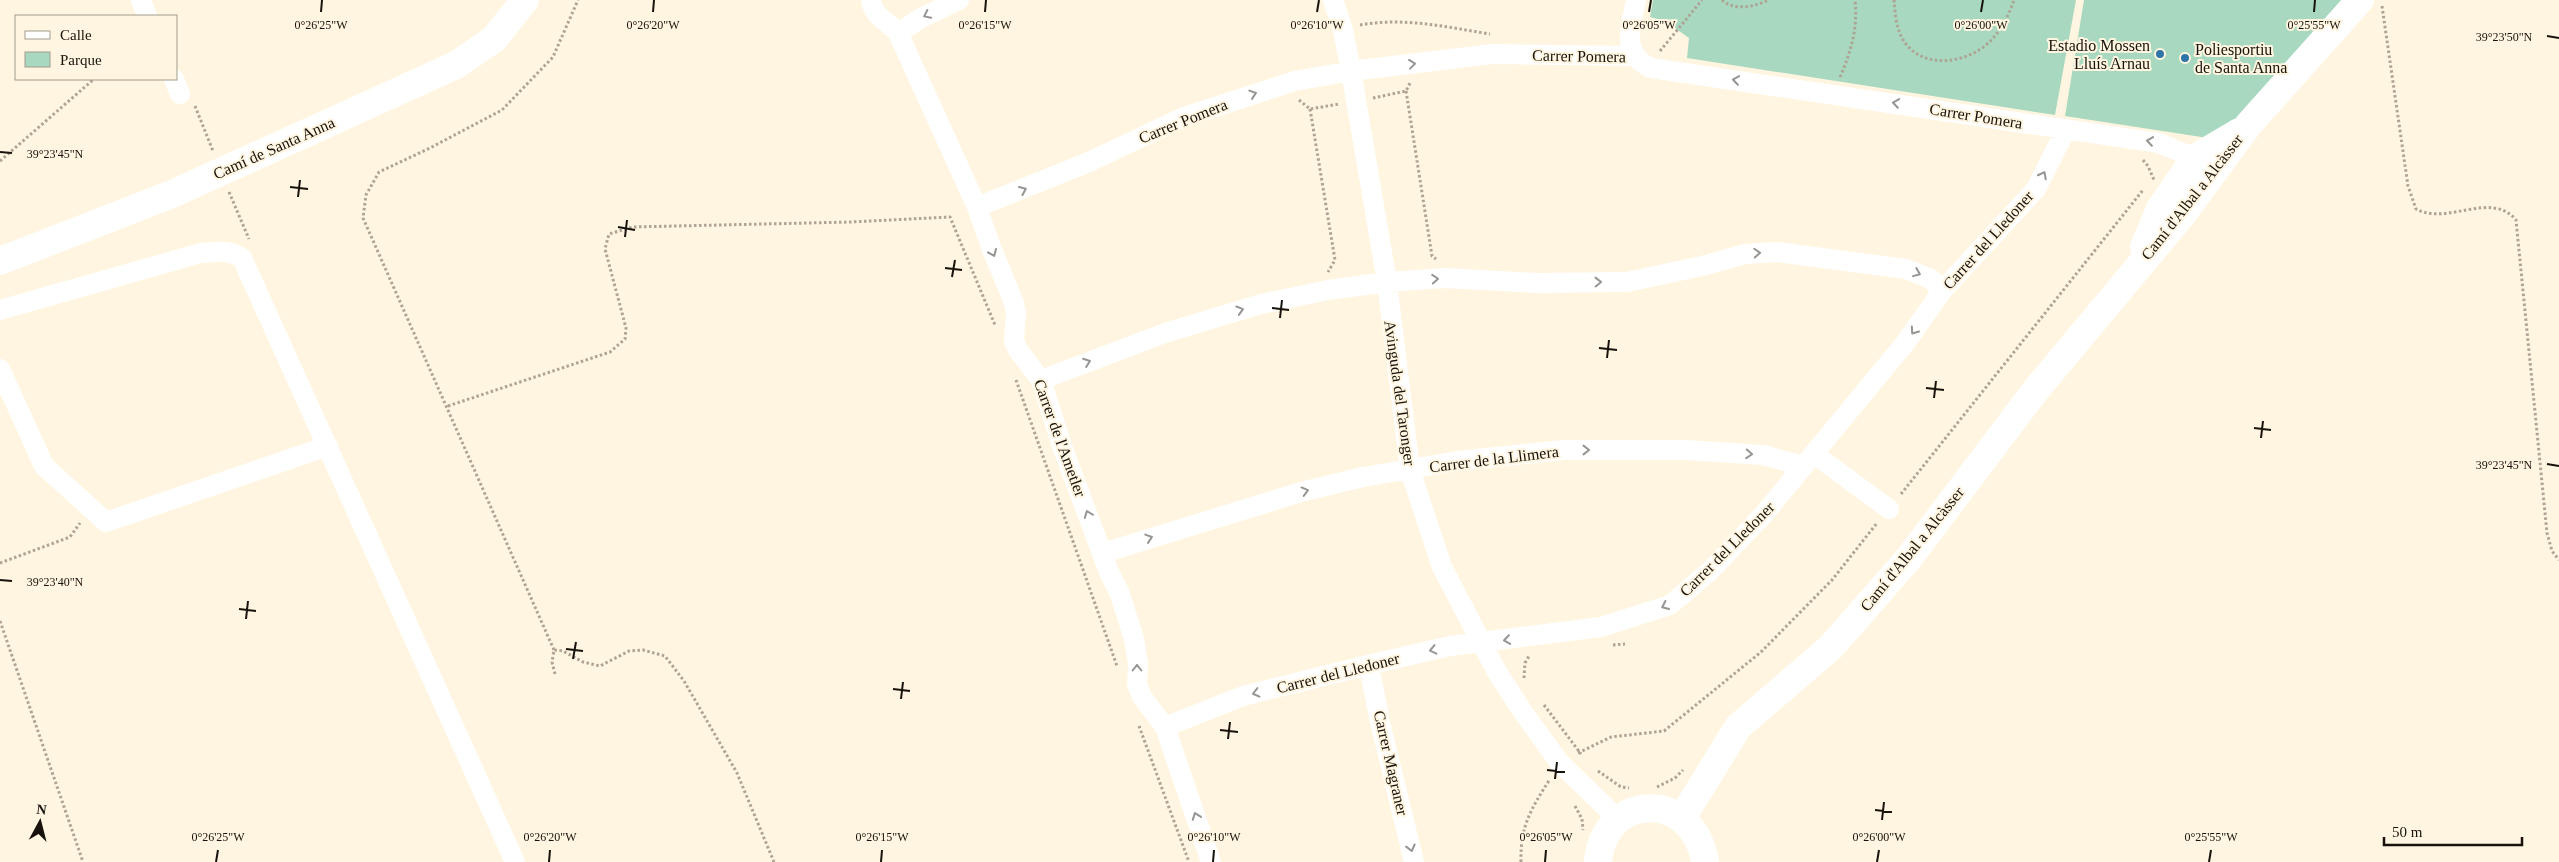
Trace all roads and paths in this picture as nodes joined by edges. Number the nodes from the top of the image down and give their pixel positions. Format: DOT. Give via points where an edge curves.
graph roads {
  1 [pos="140,0"];
  2 [pos="525,0"];
  3 [pos="578,0"];
  4 [pos="871,0"];
  5 [pos="959,0"];
  6 [pos="1333,0"];
  7 [pos="1636,0"];
  8 [pos="1702,0"];
  9 [pos="1722,0"];
  10 [pos="1768,0"];
  11 [pos="1855,0"];
  12 [pos="1894,0"];
  13 [pos="2014,0"];
  14 [pos="2360,0"];
  15 [pos="2382,0"];
  16 [pos="147,15"];
  17 [pos="1360,26"];
  18 [pos="898,33"];
  19 [pos="1497,35"];
  20 [pos="1635,56"];
  21 [pos="1656,56"];
  22 [pos="1351,71"];
  23 [pos="1414,76"];
  24 [pos="93,80"];
  25 [pos="1837,85"];
  26 [pos="1406,91"];
  27 [pos="1295,96"];
  28 [pos="1356,101"];
  29 [pos="1310,109"];
  30 [pos="2249,124"];
  31 [pos="2066,129"];
  32 [pos="2137,154"];
  33 [pos="2195,158"];
  34 [pos="0,161"];
  35 [pos="2154,180"];
  36 [pos="2150,184"];
  37 [pos="2145,187"];
  38 [pos="2153,187"];
  39 [pos="977,207"];
  40 [pos="2182,215"];
  41 [pos="0,261"];
  42 [pos="1438,261"];
  43 [pos="2135,269"];
  44 [pos="1326,276"];
  45 [pos="1387,282"];
  46 [pos="1942,291"];
  47 [pos="0,310"];
  48 [pos="998,331"];
  49 [pos="0,369"];
  50 [pos="1015,378"];
  51 [pos="1041,380"];
  52 [pos="448,406"];
  53 [pos="328,446"];
  54 [pos="1809,460"];
  55 [pos="1410,470"];
  56 [pos="87,504"];
  57 [pos="1889,508"];
  58 [pos="1103,553"];
  59 [pos="2559,560"];
  60 [pos="0,563"];
  61 [pos="0,621"];
  62 [pos="1481,643"];
  63 [pos="1625,644"];
  64 [pos="1609,645"];
  65 [pos="554,650"];
  66 [pos="1531,654"];
  67 [pos="1372,664"];
  68 [pos="1118,669"];
  69 [pos="555,674"];
  70 [pos="1530,686"];
  71 [pos="1541,701"];
  72 [pos="1138,724"];
  73 [pos="1165,728"];
  74 [pos="1579,752"];
  75 [pos="1586,759"];
  76 [pos="1563,766"];
  77 [pos="1593,766"];
  78 [pos="1686,767"];
  79 [pos="1634,789"];
  80 [pos="1649,789"];
  81 [pos="1573,801"];
  82 [pos="1682,818"];
  83 [pos="1618,819"];
  84 [pos="1583,833"];
  85 [pos="83,862"];
  86 [pos="515,862"];
  87 [pos="774,862"];
  88 [pos="1188,862"];
  89 [pos="1211,862"];
  90 [pos="1414,862"];
  91 [pos="1521,862"];
  92 [pos="1598,862"];
  93 [pos="1705,862"];
  1 -- 16 [label="street"];
  2 -- 41 [label="street, Camí de Santa Anna" via="494,40 456,65 172,194"];
  3 -- 52 [label="path" via="553,57 502,110 379,172 366,195 363,218"];
  4 -- 18 [label="street, Carrer de l'Ametler" via="876,14"];
  5 -- 18 [label="street, one-way"];
  6 -- 22 [label="street, Avinguda del Taronger"];
  7 -- 20 [label="street" via="1629,38"];
  8 -- 21 [label="path"];
  9 -- 10 [label="path" via="1741,7 1758,6"];
  11 -- 25 [label="path" via="1857,19 1850,53"];
  12 -- 13 [label="path" via="1902,38 1925,58 1941,61 1966,58 1986,44 2007,20"];
  14 -- 30 [label="street, Camí d'Albal a Alcàsser"];
  15 -- 59 [label="path" via="2408,186 2416,208 2436,214 2499,207 2509,211 2516,220 2547,533 2552,551"];
  17 -- 19 [label="path" via="1406,21"];
  18 -- 39 [label="street, Carrer de l'Ametler"];
  22 -- 20 [label="street, Carrer Pomera, one-way" via="1492,54"];
  31 -- 20 [label="street, Carrer Pomera, one-way" via="1651,68"];
  22 -- 28 [label="street, Avinguda del Taronger"];
  39 -- 22 [label="street, Carrer Pomera, one-way" via="1088,162 1184,117 1295,81"];
  23 -- 26 [label="path"];
  24 -- 34 [label="path"];
  26 -- 28 [label="path"];
  26 -- 42 [label="path" via="1432,256"];
  27 -- 29 [label="path"];
  28 -- 29 [label="path"];
  28 -- 45 [label="street, Avinguda del Taronger"];
  29 -- 44 [label="path" via="1335,260"];
  30 -- 33 [label="street, Camí d'Albal a Alcàsser"];
  30 -- 40 [label="street, Camí d'Albal a Alcàsser"];
  33 -- 31 [label="street, Carrer Pomera, one-way" via="2159,143"];
  46 -- 31 [label="street, Carrer del Lledoner, one-way" via="2036,189"];
  32 -- 35 [label="path" via="2148,166"];
  33 -- 40 [label="street" via="2196,178"];
  33 -- 43 [label="street, Camí d'Albal a Alcàsser" via="2160,209"];
  35 -- 36 [label="path"];
  35 -- 38 [label="path"];
  37 -- 57 [label="path"];
  39 -- 51 [label="street, Carrer de l'Ametler, one-way" via="1014,303 1014,341"];
  40 -- 43 [label="street, Camí d'Albal a Alcàsser"];
  43 -- 82 [label="street, Camí d'Albal a Alcàsser" via="2035,391 1909,558 1831,648 1738,727"];
  45 -- 46 [label="street, one-way" via="1445,278 1537,283 1628,282 1745,254 1777,252 1906,269 1931,279"];
  51 -- 45 [label="street, one-way" via="1165,333 1261,304"];
  45 -- 55 [label="street, Avinguda del Taronger"];
  46 -- 54 [label="street, Carrer del Lledoner, one-way" via="1906,342"];
  47 -- 53 [label="street" via="201,253 235,253 249,271"];
  48 -- 52 [label="path" via="950,217 632,227 609,234 605,249 626,328 625,340 610,352"];
  49 -- 56 [label="street" via="44,466"];
  50 -- 68 [label="path"];
  58 -- 51 [label="street, Carrer de l'Ametler, one-way" via="1063,449"];
  52 -- 65 [label="path"];
  53 -- 56 [label="street" via="106,522"];
  53 -- 86 [label="street"];
  55 -- 54 [label="street, Carrer de la Llimera, one-way" via="1458,461 1563,450 1686,450"];
  54 -- 57 [label="street"];
  54 -- 62 [label="street, Carrer del Lledoner, one-way" via="1724,556 1670,605 1601,627"];
  58 -- 55 [label="street, Carrer de la Llimera, one-way" via="1301,492"];
  55 -- 62 [label="street, Avinguda del Taronger" via="1442,567"];
  56 -- 60 [label="path" via="80,526 70,537"];
  57 -- 74 [label="path" via="1832,580 1761,652 1664,731 1611,737"];
  73 -- 58 [label="street, Carrer de l'Ametler, one-way" via="1142,698 1137,684 1134,639"];
  61 -- 85 [label="path"];
  62 -- 67 [label="street, Carrer del Lledoner, one-way" via="1450,646"];
  62 -- 76 [label="street, Avinguda del Taronger" via="1521,709"];
  63 -- 64 [label="path"];
  65 -- 69 [label="path"];
  65 -- 87 [label="path" via="600,666 629,651 644,650 665,656 684,681 737,773"];
  66 -- 70 [label="path" via="1525,663 1524,678"];
  67 -- 73 [label="street, Carrer del Lledoner, one-way" via="1243,696"];
  67 -- 90 [label="street, Carrer Magraner, one-way" via="1380,722"];
  71 -- 74 [label="path"];
  72 -- 88 [label="path"];
  89 -- 73 [label="street, Carrer de l'Ametler, one-way"];
  74 -- 75 [label="path"];
  74 -- 76 [label="path"];
  76 -- 83 [label="street, Avinguda del Taronger"];
  76 -- 91 [label="path" via="1553,774 1528,812"];
  77 -- 79 [label="path" via="1621,787"];
  78 -- 80 [label="path" via="1675,778"];
  81 -- 84 [label="path" via="1582,819"];
  82 -- 83 [label="street" via="1667,810 1650,808 1633,811"];
  82 -- 93 [label="street" via="1695,830 1703,846"];
  83 -- 92 [label="street" via="1606,832"];
}
